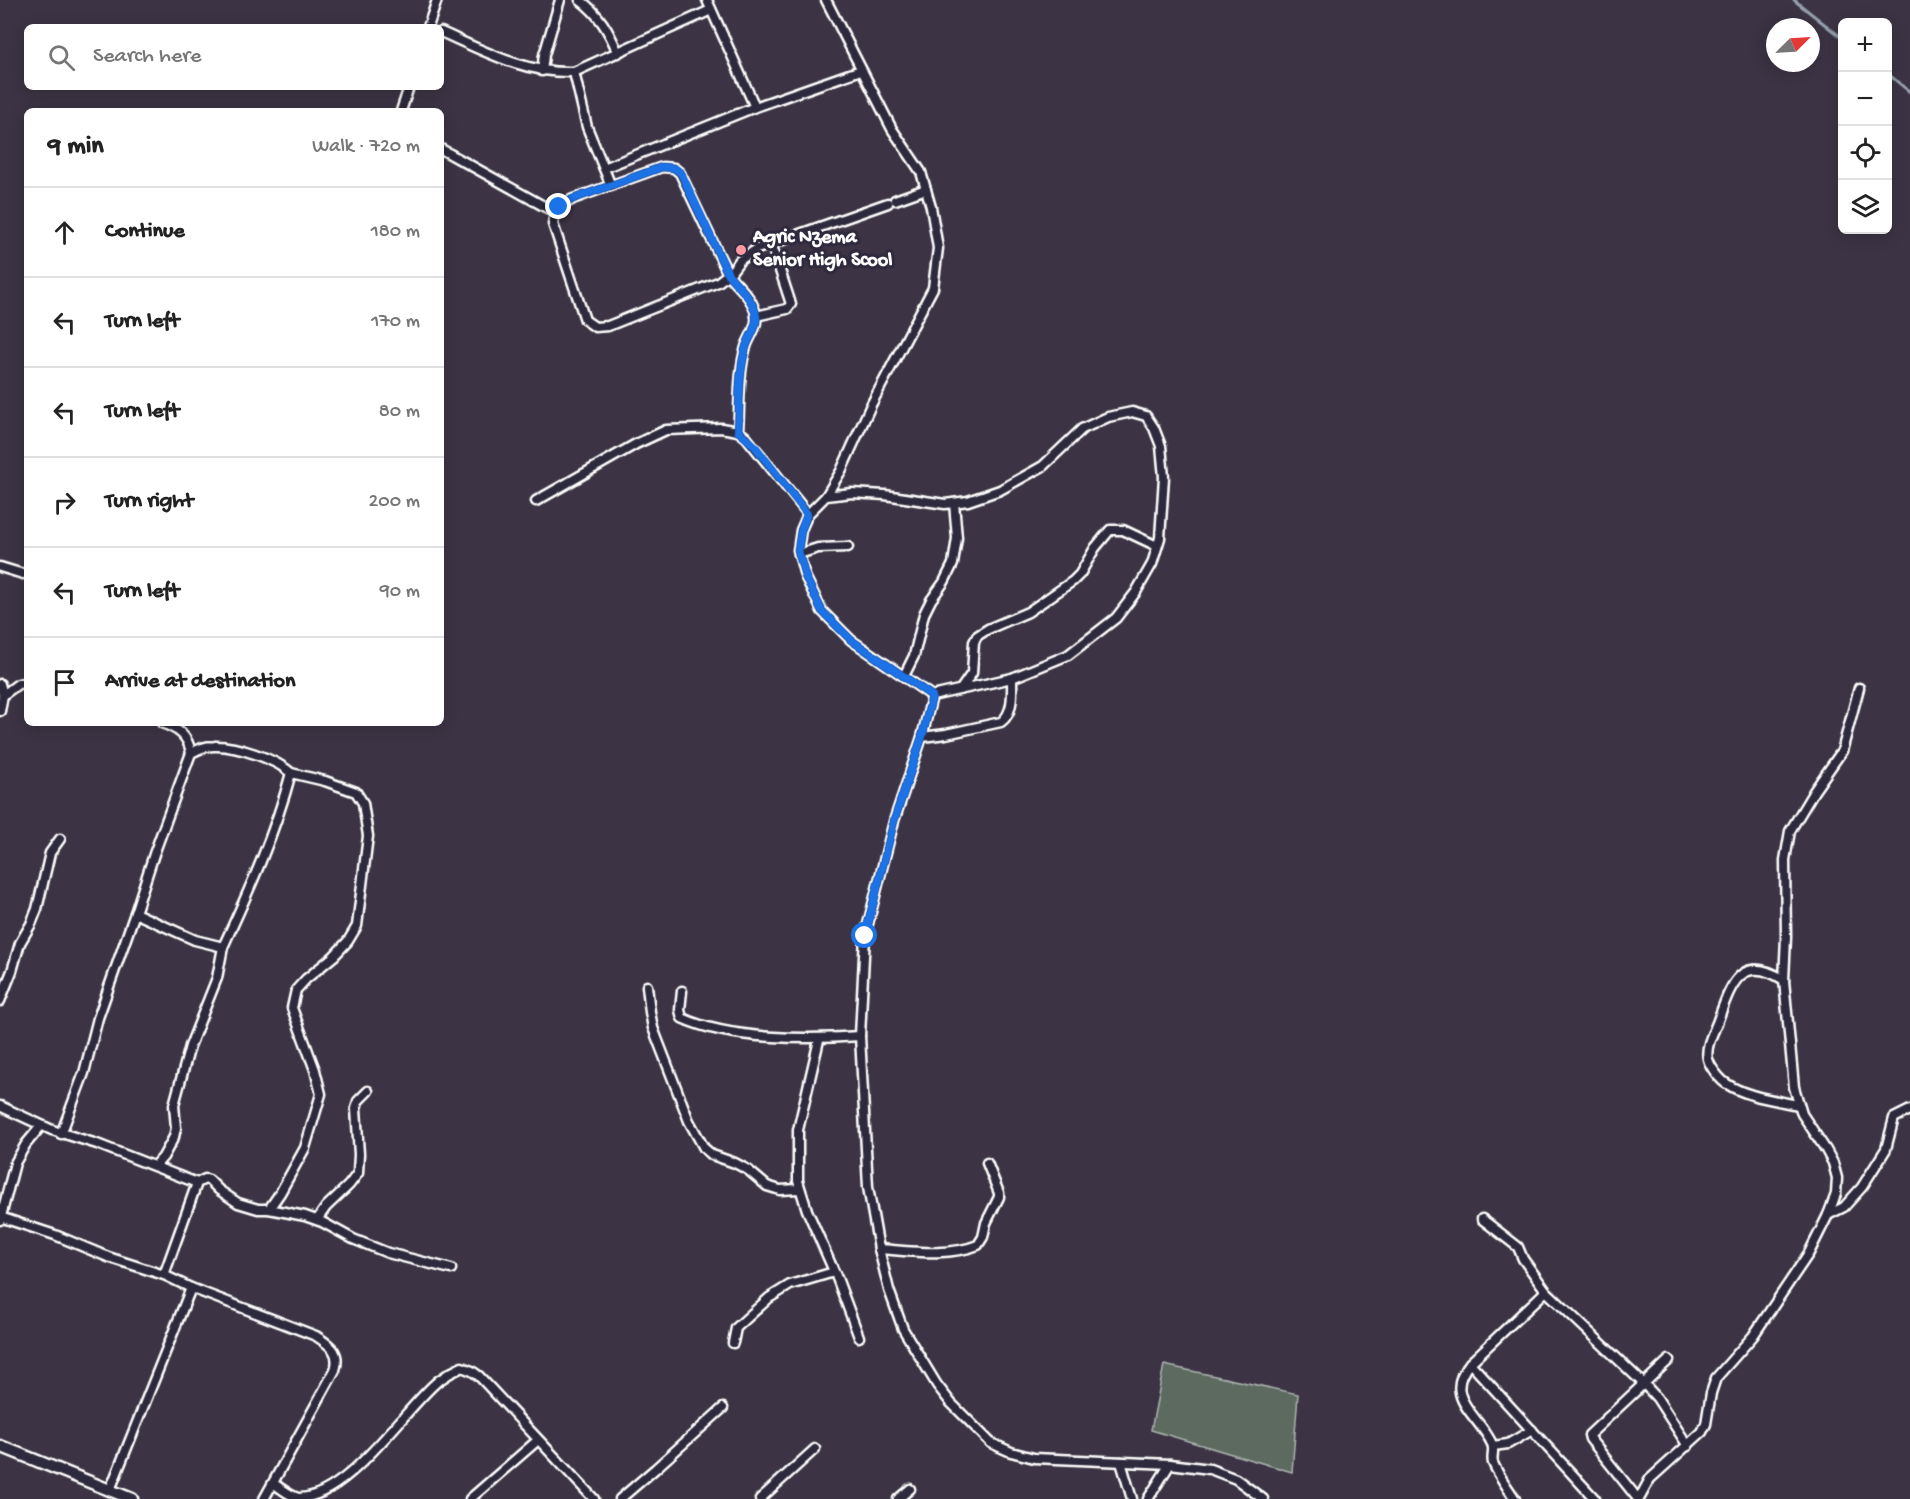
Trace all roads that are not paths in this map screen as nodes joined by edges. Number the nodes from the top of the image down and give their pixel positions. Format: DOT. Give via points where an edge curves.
graph roads {
  1 [pos="437,0"];
  2 [pos="560,0"];
  3 [pos="580,0"];
  4 [pos="707,0"];
  5 [pos="826,0"];
  6 [pos="711,10"];
  7 [pos="430,24"];
  8 [pos="444,33"];
  9 [pos="618,53"];
  10 [pos="861,70"];
  11 [pos="542,71"];
  12 [pos="574,72"];
  13 [pos="408,90"];
  14 [pos="755,107"];
  15 [pos="402,108"];
  16 [pos="444,151"];
  17 [pos="604,168"];
  18 [pos="611,186"];
  19 [pos="926,189"];
  20 [pos="556,213"];
  21 [pos="771,243"];
  22 [pos="728,274"];
  23 [pos="756,316"];
  24 [pos="738,431"];
  25 [pos="826,496"];
  26 [pos="536,501"];
  27 [pos="954,503"];
  28 [pos="807,514"];
  29 [pos="1157,546"];
  30 [pos="848,547"];
  31 [pos="799,555"];
  32 [pos="0,567"];
  33 [pos="24,573"];
  34 [pos="904,676"];
  35 [pos="1012,678"];
  36 [pos="24,683"];
  37 [pos="0,684"];
  38 [pos="1859,688"];
  39 [pos="962,689"];
  40 [pos="3,695"];
  41 [pos="932,696"];
  42 [pos="0,711"];
  43 [pos="170,726"];
  44 [pos="922,737"];
  45 [pos="191,753"];
  46 [pos="291,773"];
  47 [pos="60,839"];
  48 [pos="135,913"];
  49 [pos="223,946"];
  50 [pos="1784,980"];
  51 [pos="647,986"];
  52 [pos="682,991"];
  53 [pos="0,1001"];
  54 [pos="860,1036"];
  55 [pos="819,1040"];
  56 [pos="368,1091"];
  57 [pos="1798,1105"];
  58 [pos="0,1106"];
  59 [pos="1910,1110"];
  60 [pos="41,1126"];
  61 [pos="61,1134"];
  62 [pos="987,1163"];
  63 [pos="155,1166"];
  64 [pos="198,1183"];
  65 [pos="800,1189"];
  66 [pos="269,1209"];
  67 [pos="1828,1215"];
  68 [pos="0,1218"];
  69 [pos="1482,1219"];
  70 [pos="317,1220"];
  71 [pos="879,1249"];
  72 [pos="451,1269"];
  73 [pos="834,1272"];
  74 [pos="164,1275"];
  75 [pos="191,1288"];
  76 [pos="1546,1291"];
  77 [pos="859,1337"];
  78 [pos="733,1343"];
  79 [pos="1669,1360"];
  80 [pos="1470,1363"];
  81 [pos="1644,1384"];
  82 [pos="723,1408"];
  83 [pos="1532,1431"];
  84 [pos="538,1440"];
  85 [pos="0,1446"];
  86 [pos="1493,1446"];
  87 [pos="1688,1446"];
  88 [pos="815,1449"];
  89 [pos="1121,1462"];
  90 [pos="1170,1464"];
  91 [pos="274,1484"];
  92 [pos="910,1489"];
  93 [pos="110,1490"];
  94 [pos="771,1490"];
  95 [pos="132,1499"];
  96 [pos="264,1499"];
  97 [pos="470,1499"];
  98 [pos="594,1499"];
  99 [pos="620,1499"];
  100 [pos="760,1499"];
  101 [pos="778,1499"];
  102 [pos="898,1499"];
  103 [pos="1132,1499"];
  104 [pos="1148,1499"];
  105 [pos="1263,1499"];
  106 [pos="1515,1499"];
  107 [pos="1595,1499"];
  108 [pos="1638,1499"];
  1 -- 7 [label="street"];
  2 -- 11 [label="street"];
  3 -- 9 [label="street" via="606,26"];
  4 -- 6 [label="street"];
  5 -- 10 [label="street"];
  6 -- 9 [label="street"];
  6 -- 14 [label="street"];
  8 -- 11 [label="street" via="497,57"];
  9 -- 12 [label="street"];
  10 -- 14 [label="street"];
  10 -- 19 [label="street" via="892,129 921,172"];
  11 -- 12 [label="street"];
  12 -- 17 [label="street" via="587,127"];
  13 -- 15 [label="street"];
  14 -- 17 [label="street"];
  16 -- 20 [label="street"];
  17 -- 18 [label="street"];
  18 -- 20 [label="street" via="573,199"];
  18 -- 22 [label="street" via="662,167 681,173"];
  19 -- 21 [label="street"];
  19 -- 25 [label="street" via="938,248 933,288"];
  20 -- 22 [label="street" via="553,224 577,298 585,320 595,327 608,326 654,308 718,282"];
  21 -- 22 [label="street" via="740,260"];
  21 -- 23 [label="street" via="790,304 788,309"];
  22 -- 23 [label="street" via="745,292"];
  23 -- 24 [label="street" via="744,353"];
  24 -- 26 [label="street" via="666,430"];
  24 -- 28 [label="street" via="754,445"];
  25 -- 27 [label="street" via="852,493"];
  25 -- 28 [label="street"];
  27 -- 29 [label="street" via="1000,490 1043,466 1082,429 1132,412 1146,417 1161,446 1164,477"];
  27 -- 34 [label="street" via="954,564 924,614 914,656"];
  28 -- 31 [label="street"];
  29 -- 35 [label="street" via="1152,564 1116,618 1068,655"];
  29 -- 39 [label="street" via="1123,530 1110,530 1073,581 1028,612 977,636 972,673"];
  30 -- 31 [label="street" via="818,548"];
  31 -- 34 [label="street" via="822,611 851,640"];
  32 -- 33 [label="street"];
  34 -- 41 [label="street"];
  35 -- 39 [label="street"];
  35 -- 44 [label="street" via="1007,718 1001,722"];
  36 -- 40 [label="street"];
  37 -- 40 [label="street"];
  38 -- 50 [label="street" via="1842,751 1790,831 1785,860"];
  39 -- 41 [label="street"];
  40 -- 42 [label="street"];
  41 -- 44 [label="street"];
  43 -- 45 [label="street" via="189,742"];
  44 -- 54 [label="street" via="894,821 865,936"];
  45 -- 46 [label="street" via="216,745 271,761"];
  45 -- 48 [label="street"];
  46 -- 49 [label="street"];
  46 -- 66 [label="street" via="356,792 363,803 368,836 357,926 334,956 296,990 292,1008 321,1094 305,1148"];
  47 -- 53 [label="street" via="50,853 37,909 20,943"];
  48 -- 49 [label="street" via="195,940"];
  48 -- 61 [label="street"];
  49 -- 63 [label="street" via="217,978 190,1046 174,1105 174,1137"];
  50 -- 57 [label="street"];
  50 -- 57 [label="street" via="1766,970 1740,974 1731,986 1708,1059 1725,1083 1755,1096"];
  51 -- 65 [label="street" via="653,1028 689,1121 704,1148 748,1170 767,1186"];
  52 -- 55 [label="street" via="682,1018 695,1024 723,1031"];
  54 -- 55 [label="street"];
  54 -- 71 [label="street" via="868,1187"];
  55 -- 65 [label="street" via="798,1130"];
  56 -- 70 [label="street" via="356,1109 358,1173"];
  57 -- 67 [label="street" via="1833,1163 1836,1194"];
  58 -- 60 [label="street"];
  59 -- 67 [label="street" via="1894,1118 1886,1149 1862,1188 1844,1208"];
  60 -- 61 [label="street"];
  60 -- 68 [label="street" via="15,1163"];
  61 -- 63 [label="street"];
  62 -- 71 [label="street" via="999,1197 978,1245 922,1252"];
  63 -- 64 [label="street"];
  64 -- 66 [label="street" via="209,1180 238,1203"];
  64 -- 74 [label="street"];
  65 -- 73 [label="street"];
  66 -- 70 [label="street"];
  67 -- 87 [label="street" via="1809,1253 1764,1321 1716,1378 1706,1424"];
  68 -- 74 [label="street"];
  69 -- 76 [label="street" via="1518,1247"];
  70 -- 72 [label="street" via="388,1252"];
  71 -- 89 [label="street" via="903,1329 937,1385 991,1443 1034,1458"];
  73 -- 77 [label="street"];
  73 -- 78 [label="street" via="790,1285 769,1298 736,1328"];
  74 -- 75 [label="street"];
  75 -- 91 [label="street" via="316,1336 336,1352 335,1370"];
  75 -- 93 [label="street"];
  76 -- 80 [label="street"];
  76 -- 81 [label="street"];
  79 -- 81 [label="street"];
  80 -- 83 [label="street"];
  80 -- 86 [label="street" via="1461,1377 1460,1393"];
  81 -- 87 [label="street"];
  81 -- 108 [label="street" via="1589,1435"];
  82 -- 99 [label="street"];
  83 -- 86 [label="street"];
  83 -- 107 [label="street"];
  84 -- 91 [label="street" via="480,1376 462,1367 436,1382 385,1442 337,1489 309,1499 297,1498"];
  84 -- 97 [label="street"];
  84 -- 98 [label="street"];
  85 -- 93 [label="street"];
  86 -- 106 [label="street" via="1494,1464"];
  87 -- 108 [label="street" via="1650,1479"];
  88 -- 94 [label="street"];
  89 -- 90 [label="street"];
  89 -- 103 [label="street"];
  90 -- 104 [label="street"];
  90 -- 105 [label="street" via="1224,1473"];
  91 -- 96 [label="street"];
  92 -- 102 [label="street"];
  93 -- 95 [label="street"];
  94 -- 100 [label="street"];
  94 -- 101 [label="street"];
}
